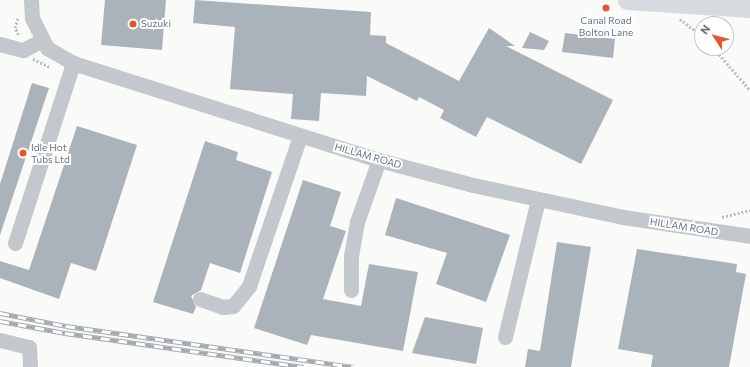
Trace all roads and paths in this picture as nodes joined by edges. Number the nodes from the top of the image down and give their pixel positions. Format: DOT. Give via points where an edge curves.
graph roads {
  1 [pos="31,0"];
  2 [pos="627,0"];
  3 [pos="659,1"];
  4 [pos="749,10"];
  5 [pos="43,40"];
  6 [pos="0,44"];
  7 [pos="721,56"];
  8 [pos="73,63"];
  9 [pos="750,90"];
  10 [pos="300,136"];
  11 [pos="379,160"];
  12 [pos="538,200"];
  13 [pos="750,236"];
  14 [pos="15,243"];
  15 [pos="351,290"];
  16 [pos="200,299"];
  17 [pos="506,337"];
  18 [pos="0,340"];
  19 [pos="30,367"];
  1 -- 5 [label="street, HILLAM ROAD" via="32,18"];
  2 -- 3 [label="main road"];
  3 -- 4 [label="main road"];
  5 -- 6 [label="street" via="23,50"];
  5 -- 8 [label="street, HILLAM ROAD" via="47,48"];
  7 -- 9 [label="path"];
  8 -- 10 [label="street, HILLAM ROAD"];
  8 -- 14 [label="street"];
  10 -- 11 [label="street, HILLAM ROAD"];
  10 -- 16 [label="street" via="249,286 233,306 223,307"];
  11 -- 12 [label="street, HILLAM ROAD"];
  11 -- 15 [label="street" via="357,222 351,256"];
  12 -- 13 [label="street, HILLAM ROAD" via="703,231"];
  12 -- 17 [label="street"];
  18 -- 19 [label="street" via="29,347"];
}
